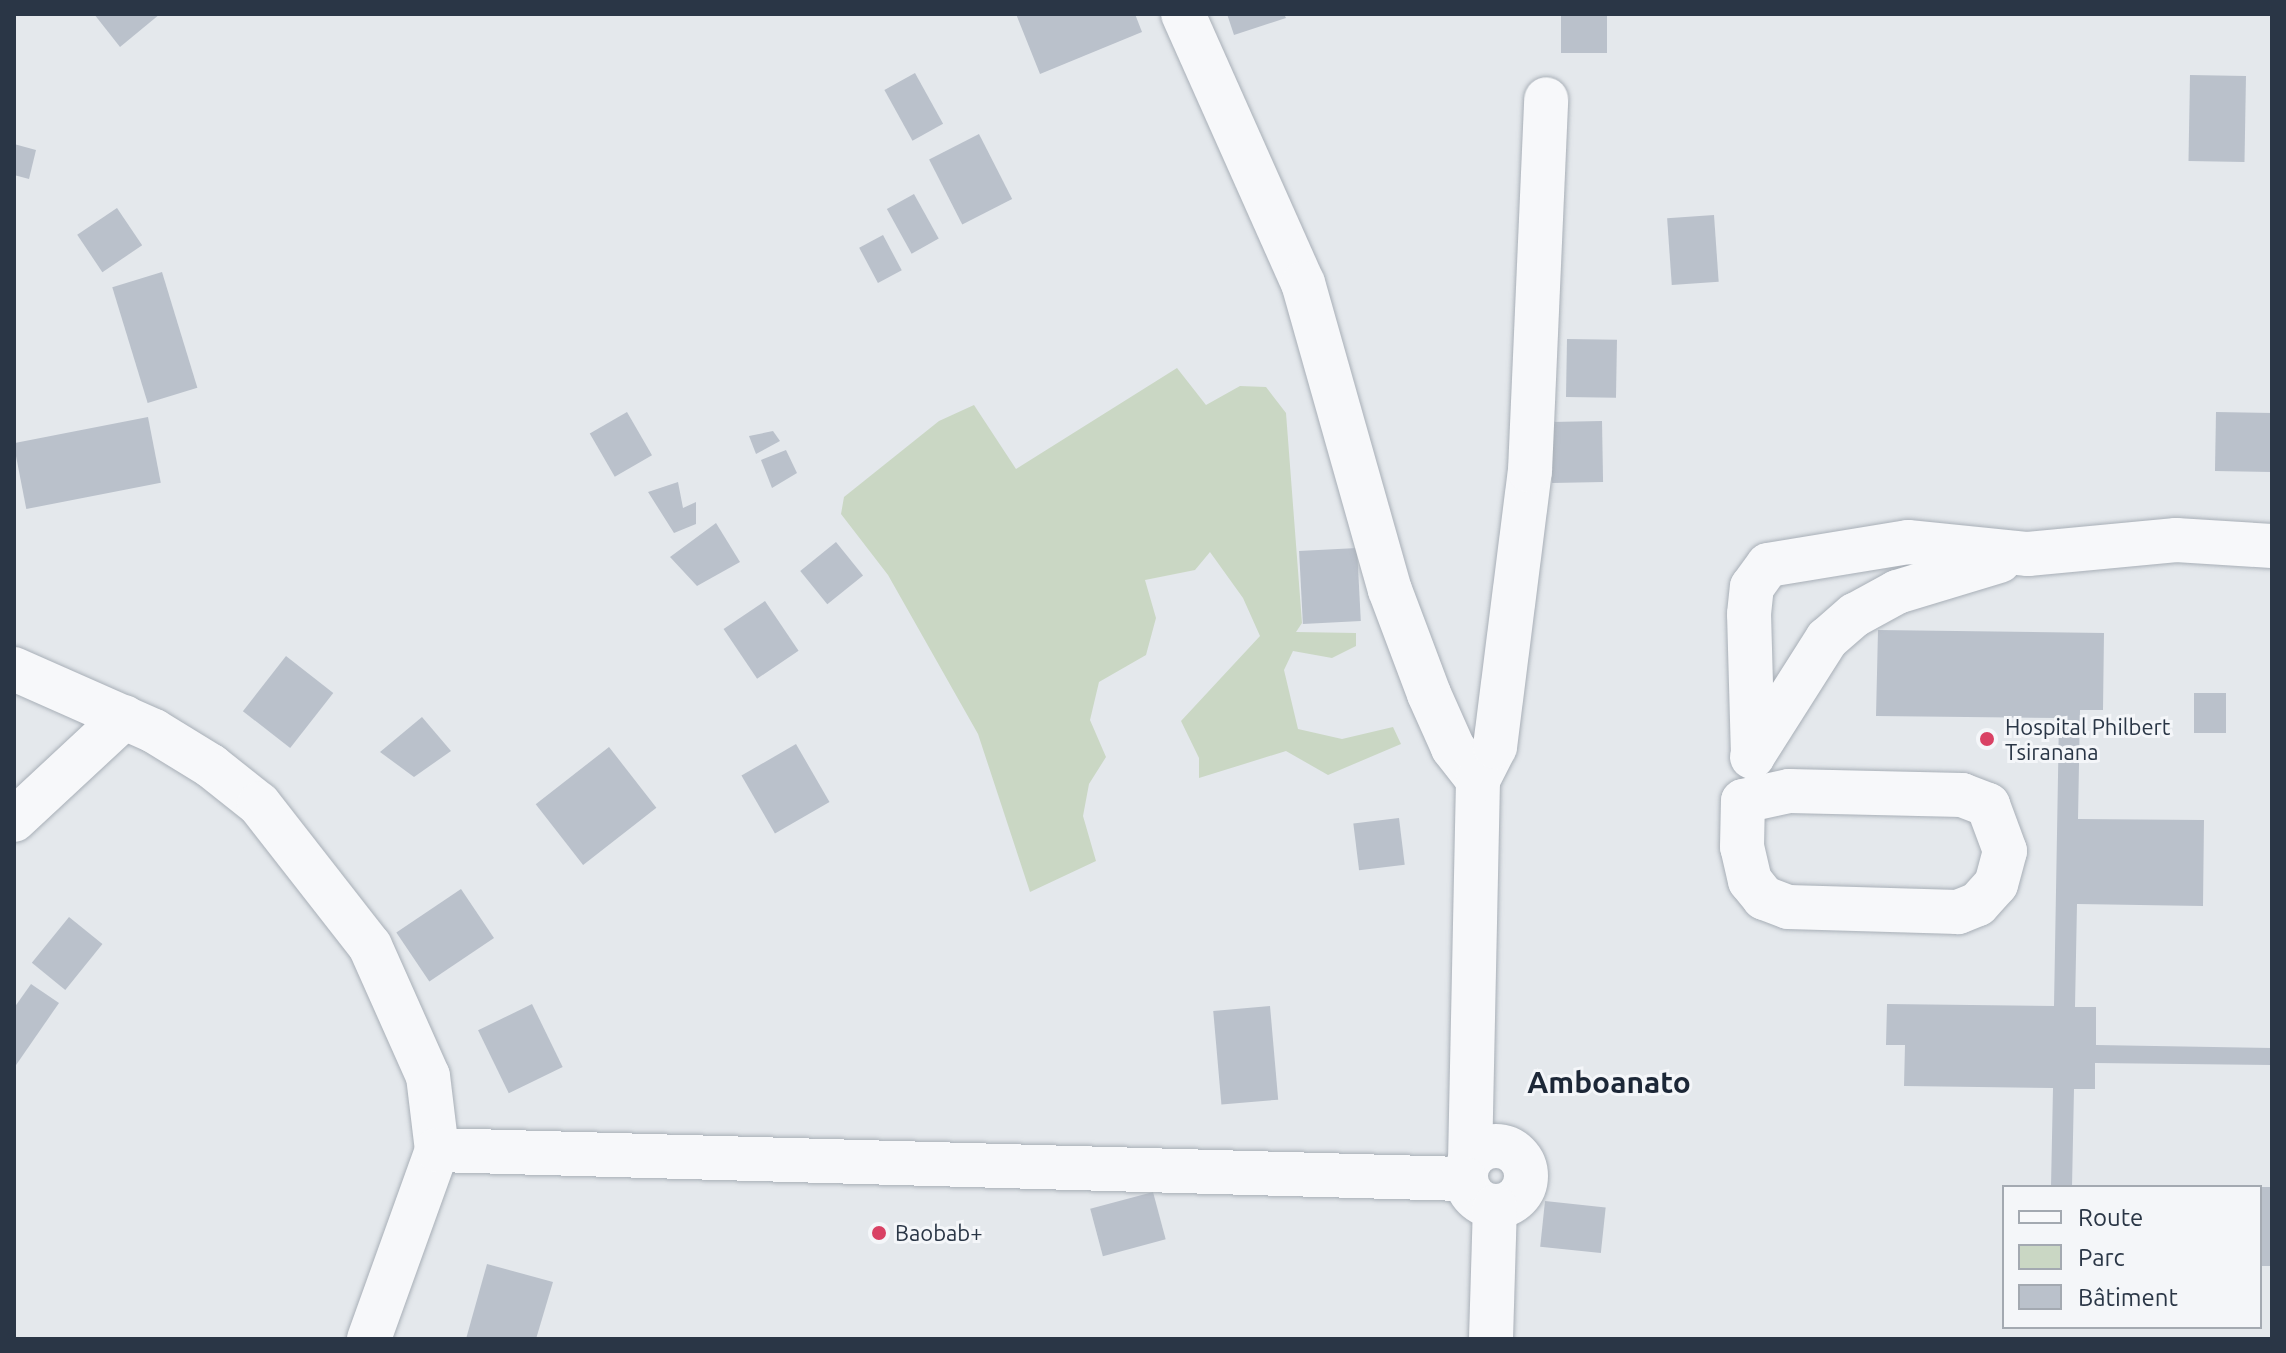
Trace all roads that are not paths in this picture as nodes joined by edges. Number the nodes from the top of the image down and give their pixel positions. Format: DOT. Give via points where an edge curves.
graph roads {
  1 [pos="1183,14"];
  2 [pos="1546,99"];
  3 [pos="2272,546"];
  4 [pos="2028,554"];
  5 [pos="14,669"];
  6 [pos="125,717"];
  7 [pos="1753,756"];
  8 [pos="1478,780"];
  9 [pos="1743,801"];
  10 [pos="14,820"];
  11 [pos="437,1150"];
  12 [pos="1477,1182"];
  13 [pos="369,1339"];
  14 [pos="1491,1339"];
  1 -- 8 [label="street" via="1303,283 1390,590 1453,748"];
  2 -- 8 [label="street" via="1530,471 1495,747"];
  3 -- 4 [label="street" via="2176,540"];
  4 -- 7 [label="street" via="1897,592 1855,615 1827,639"];
  4 -- 7 [label="street" via="1908,542 1768,565 1752,587 1749,614"];
  5 -- 6 [label="street"];
  6 -- 10 [label="street"];
  6 -- 11 [label="street" via="211,766 259,804 370,946 428,1076"];
  7 -- 9 [label="street"];
  8 -- 12 [label="street"];
  9 -- 9 [label="street" via="1789,791 1962,795 1988,805 2005,851 1996,884 1978,904 1958,912 1788,907 1764,898 1750,881 1742,847"];
  11 -- 12 [label="street"];
  11 -- 13 [label="street"];
  12 -- 14 [label="street"];
}
